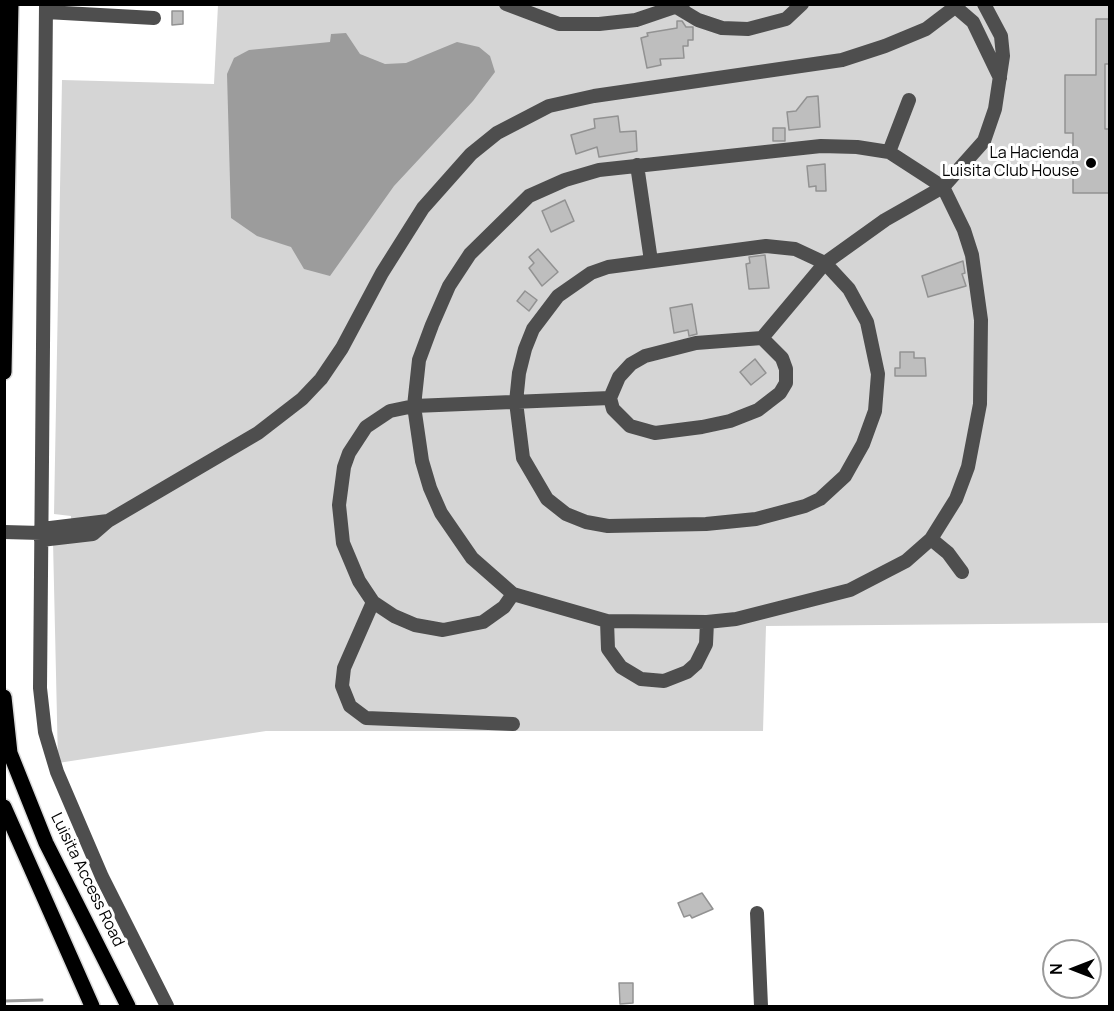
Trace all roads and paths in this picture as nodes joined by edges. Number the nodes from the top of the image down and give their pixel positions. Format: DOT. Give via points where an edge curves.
graph roads {
  1 [pos="11,4"];
  2 [pos="506,4"];
  3 [pos="802,4"];
  4 [pos="984,4"];
  5 [pos="956,5"];
  6 [pos="681,6"];
  7 [pos="46,8"];
  8 [pos="154,18"];
  9 [pos="1000,78"];
  10 [pos="909,100"];
  11 [pos="889,152"];
  12 [pos="637,165"];
  13 [pos="942,187"];
  14 [pos="651,261"];
  15 [pos="825,263"];
  16 [pos="762,338"];
  17 [pos="4,372"];
  18 [pos="610,398"];
  19 [pos="516,402"];
  20 [pos="414,406"];
  21 [pos="4,532"];
  22 [pos="41,534"];
  23 [pos="932,539"];
  24 [pos="962,572"];
  25 [pos="513,594"];
  26 [pos="373,602"];
  27 [pos="607,621"];
  28 [pos="707,622"];
  29 [pos="4,697"];
  30 [pos="513,724"];
  31 [pos="4,807"];
  32 [pos="757,914"];
  33 [pos="92,1006"];
  34 [pos="128,1006"];
  35 [pos="167,1006"];
  36 [pos="761,1006"];
  1 -- 17 [label="main road"];
  2 -- 6 [label="street" via="559,24 636,20"];
  3 -- 6 [label="street" via="786,19 747,29 722,28 698,20"];
  4 -- 9 [label="street" via="1001,36"];
  5 -- 9 [label="street" via="973,22"];
  5 -- 22 [label="street" via="926,28 842,60 594,96 549,106 497,132 471,154 423,208 342,348 321,380 302,399 258,433 108,520 93,534"];
  7 -- 8 [label="street"];
  7 -- 22 [label="street"];
  9 -- 13 [label="street" via="995,110 984,141"];
  10 -- 11 [label="street"];
  11 -- 12 [label="street" via="821,146"];
  11 -- 13 [label="street"];
  12 -- 14 [label="street"];
  12 -- 20 [label="street" via="599,170 529,196 477,246 449,286 432,325 419,360"];
  13 -- 15 [label="street" via="885,220"];
  13 -- 23 [label="street" via="972,255 978,281 982,357 980,404 968,467 956,499"];
  14 -- 15 [label="street" via="766,246 795,249"];
  14 -- 19 [label="street" via="591,273 558,296 525,349"];
  15 -- 16 [label="street"];
  15 -- 19 [label="street" via="849,289 867,322 878,392 870,429 845,476 820,499 805,506 756,519 706,524 608,526 586,522 566,514 547,499 534,479 523,458"];
  16 -- 18 [label="street" via="696,343 645,356 624,370"];
  16 -- 18 [label="street" via="782,358 786,383 780,393 758,410 730,421 655,433 620,419"];
  18 -- 19 [label="street"];
  19 -- 20 [label="street"];
  20 -- 25 [label="street" via="422,461 441,513 472,558"];
  20 -- 26 [label="street" via="390,411 366,427 356,438 344,467 339,505 343,543 358,581"];
  21 -- 22 [label="street"];
  22 -- 35 [label="street" via="40,688 45,732 80,827"];
  23 -- 24 [label="street"];
  23 -- 28 [label="street" via="906,561 850,590 765,613"];
  25 -- 26 [label="street" via="504,607 483,622 443,630 415,626"];
  25 -- 27 [label="street"];
  26 -- 30 [label="street" via="344,668 342,686 350,706 366,718"];
  27 -- 28 [label="street"];
  27 -- 28 [label="street" via="608,649 621,667 641,679 664,681 687,672 696,663 706,644"];
  29 -- 34 [label="main road, Luisita Access Road" via="10,753 46,843"];
  31 -- 33 [label="main road"];
  32 -- 36 [label="street"];
}
